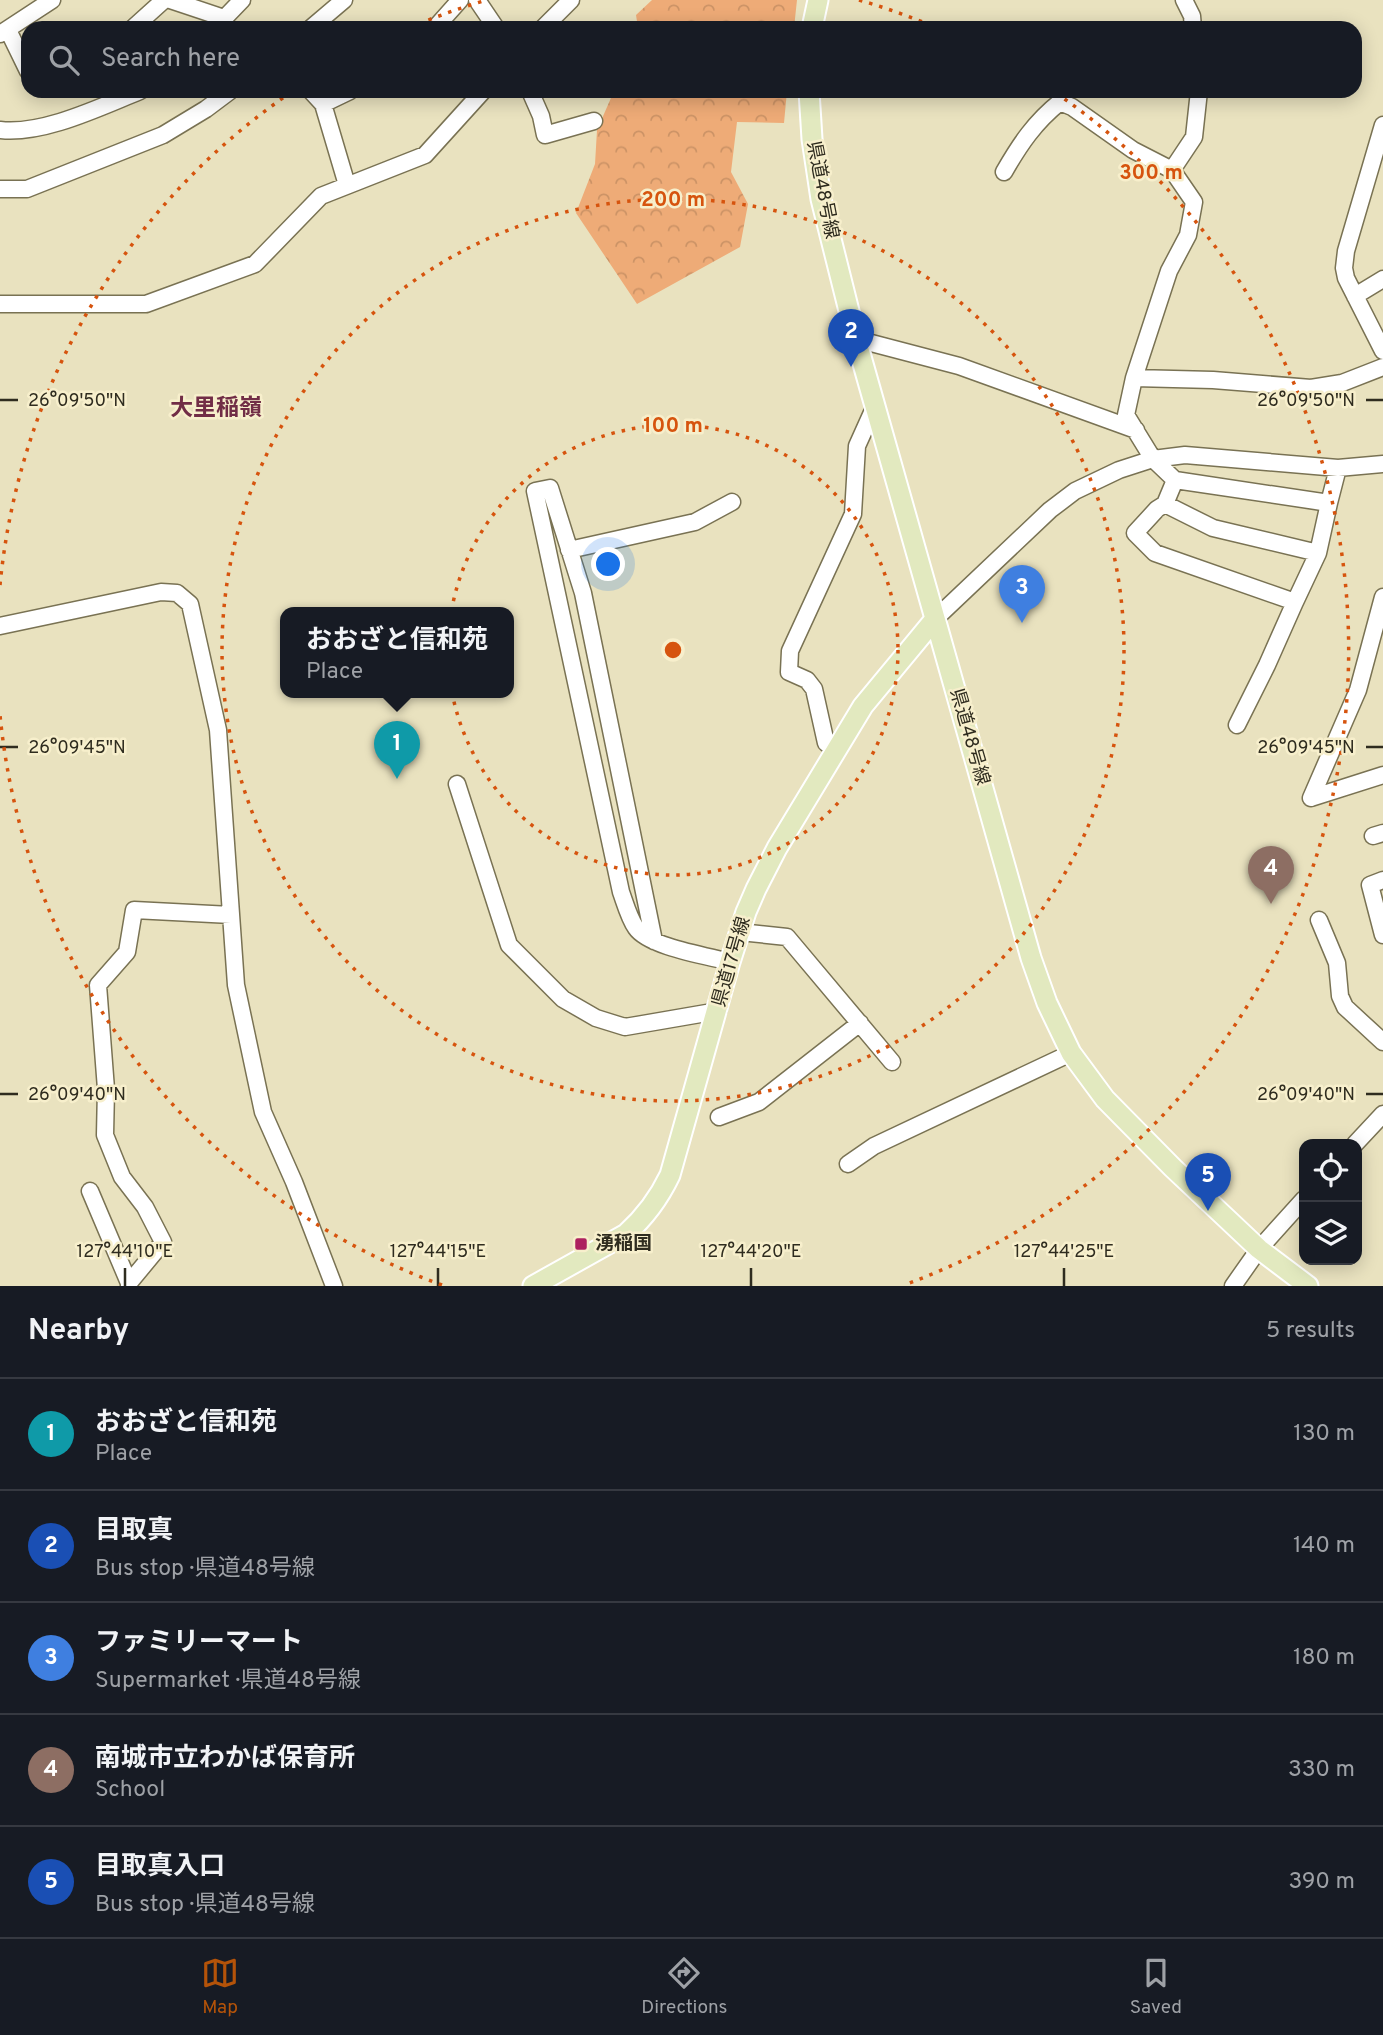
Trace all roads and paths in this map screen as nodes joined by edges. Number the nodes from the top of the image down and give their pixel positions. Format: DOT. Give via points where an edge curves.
graph roads {
  1 [pos="52,0"];
  2 [pos="164,0"];
  3 [pos="170,0"];
  4 [pos="242,0"];
  5 [pos="344,0"];
  6 [pos="460,0"];
  7 [pos="477,0"];
  8 [pos="571,0"];
  9 [pos="818,0"];
  10 [pos="1184,0"];
  11 [pos="140,21"];
  12 [pos="215,21"];
  13 [pos="221,21"];
  14 [pos="320,21"];
  15 [pos="441,21"];
  16 [pos="491,21"];
  17 [pos="550,21"];
  18 [pos="814,21"];
  19 [pos="1193,21"];
  20 [pos="4,32"];
  21 [pos="21,60"];
  22 [pos="123,98"];
  23 [pos="221,98"];
  24 [pos="317,98"];
  25 [pos="335,98"];
  26 [pos="477,98"];
  27 [pos="533,98"];
  28 [pos="809,98"];
  29 [pos="1198,98"];
  30 [pos="323,104"];
  31 [pos="594,121"];
  32 [pos="1383,125"];
  33 [pos="0,130"];
  34 [pos="1172,170"];
  35 [pos="1004,172"];
  36 [pos="347,185"];
  37 [pos="0,189"];
  38 [pos="1383,279"];
  39 [pos="1355,296"];
  40 [pos="0,304"];
  41 [pos="856,339"];
  42 [pos="1383,351"];
  43 [pos="1383,367"];
  44 [pos="1134,378"];
  45 [pos="875,407"];
  46 [pos="1136,430"];
  47 [pos="1153,459"];
  48 [pos="1383,464"];
  49 [pos="1338,468"];
  50 [pos="1175,480"];
  51 [pos="732,502"];
  52 [pos="1329,503"];
  53 [pos="1165,504"];
  54 [pos="569,550"];
  55 [pos="1318,553"];
  56 [pos="1383,597"];
  57 [pos="1295,602"];
  58 [pos="935,619"];
  59 [pos="1380,624"];
  60 [pos="0,626"];
  61 [pos="1237,725"];
  62 [pos="836,750"];
  63 [pos="1383,775"];
  64 [pos="457,784"];
  65 [pos="1383,880"];
  66 [pos="231,915"];
  67 [pos="1320,920"];
  68 [pos="1382,928"];
  69 [pos="740,932"];
  70 [pos="654,941"];
  71 [pos="730,962"];
  72 [pos="718,1011"];
  73 [pos="860,1023"];
  74 [pos="1383,1042"];
  75 [pos="1071,1053"];
  76 [pos="892,1062"];
  77 [pos="1383,1114"];
  78 [pos="719,1117"];
  79 [pos="1360,1139"];
  80 [pos="848,1164"];
  81 [pos="90,1191"];
  82 [pos="1301,1202"];
  83 [pos="1259,1249"];
  84 [pos="129,1284"];
  85 [pos="334,1286"];
  86 [pos="533,1286"];
  87 [pos="1233,1286"];
  88 [pos="1308,1286"];
  1 -- 20 [label="street"];
  2 -- 11 [label="street"];
  3 -- 12 [label="street"];
  4 -- 13 [label="street"];
  5 -- 14 [label="street"];
  6 -- 15 [label="street"];
  7 -- 16 [label="street"];
  8 -- 17 [label="street"];
  9 -- 18 [label="main road"];
  10 -- 19 [label="street"];
  20 -- 21 [label="street"];
  22 -- 33 [label="street" via="77,117"];
  23 -- 37 [label="street" via="163,135 27,189"];
  24 -- 30 [label="street"];
  25 -- 30 [label="street"];
  26 -- 36 [label="street" via="425,155"];
  27 -- 31 [label="street" via="545,135"];
  28 -- 41 [label="main road, 県道48号線" via="817,179"];
  29 -- 34 [label="street" via="1194,137"];
  30 -- 36 [label="street"];
  32 -- 39 [label="street" via="1344,259"];
  34 -- 35 [label="street" via="1060,102 1040,118"];
  34 -- 44 [label="street" via="1194,202 1188,235 1169,271"];
  36 -- 40 [label="street" via="321,196 255,264 146,304"];
  38 -- 39 [label="street"];
  39 -- 42 [label="street"];
  41 -- 45 [label="main road, 県道48号線"];
  41 -- 46 [label="street" via="959,366"];
  43 -- 44 [label="street" via="1342,383 1311,388"];
  44 -- 46 [label="street" via="1126,415"];
  45 -- 58 [label="main road, 県道48号線"];
  45 -- 62 [label="street" via="857,446 853,514 788,661 789,672 807,680 814,689 826,743"];
  46 -- 47 [label="street"];
  47 -- 49 [label="street" via="1185,455"];
  47 -- 50 [label="street"];
  47 -- 58 [label="street" via="1075,491 1026,531"];
  48 -- 49 [label="street"];
  49 -- 52 [label="street"];
  50 -- 52 [label="street"];
  50 -- 53 [label="street"];
  51 -- 54 [label="street" via="695,522"];
  52 -- 55 [label="street"];
  53 -- 55 [label="street" via="1213,528"];
  53 -- 57 [label="street" via="1135,533 1155,553"];
  54 -- 70 [label="street" via="583,593"];
  54 -- 70 [label="street" via="550,488 535,491 621,892 637,929"];
  55 -- 57 [label="street"];
  56 -- 59 [label="street"];
  57 -- 61 [label="street"];
  58 -- 62 [label="main road, 県道17号線" via="863,706"];
  58 -- 75 [label="main road, 県道48号線" via="1031,958"];
  59 -- 63 [label="street" via="1358,690 1311,798"];
  60 -- 66 [label="street" via="161,592 177,593 190,604 218,730"];
  62 -- 69 [label="main road, 県道17号線" via="777,848"];
  64 -- 72 [label="street" via="509,945 563,999 625,1027"];
  65 -- 68 [label="street" via="1370,885"];
  66 -- 84 [label="street" via="134,910 127,952 99,985 105,1135 122,1177 163,1242"];
  66 -- 85 [label="street" via="236,985 263,1112"];
  67 -- 74 [label="street" via="1337,963 1345,1007"];
  69 -- 71 [label="main road, 県道17号線"];
  69 -- 73 [label="street" via="787,937"];
  70 -- 71 [label="street"];
  71 -- 72 [label="main road, 県道17号線"];
  72 -- 86 [label="main road, 県道17号線" via="662,1192 626,1234"];
  73 -- 76 [label="street"];
  73 -- 78 [label="street" via="760,1102"];
  75 -- 80 [label="street" via="874,1146"];
  75 -- 83 [label="main road, 県道48号線" via="1117,1114"];
  77 -- 79 [label="street"];
  81 -- 84 [label="street"];
  82 -- 83 [label="street"];
  83 -- 87 [label="street"];
  83 -- 88 [label="main road, 県道48号線"];
}
